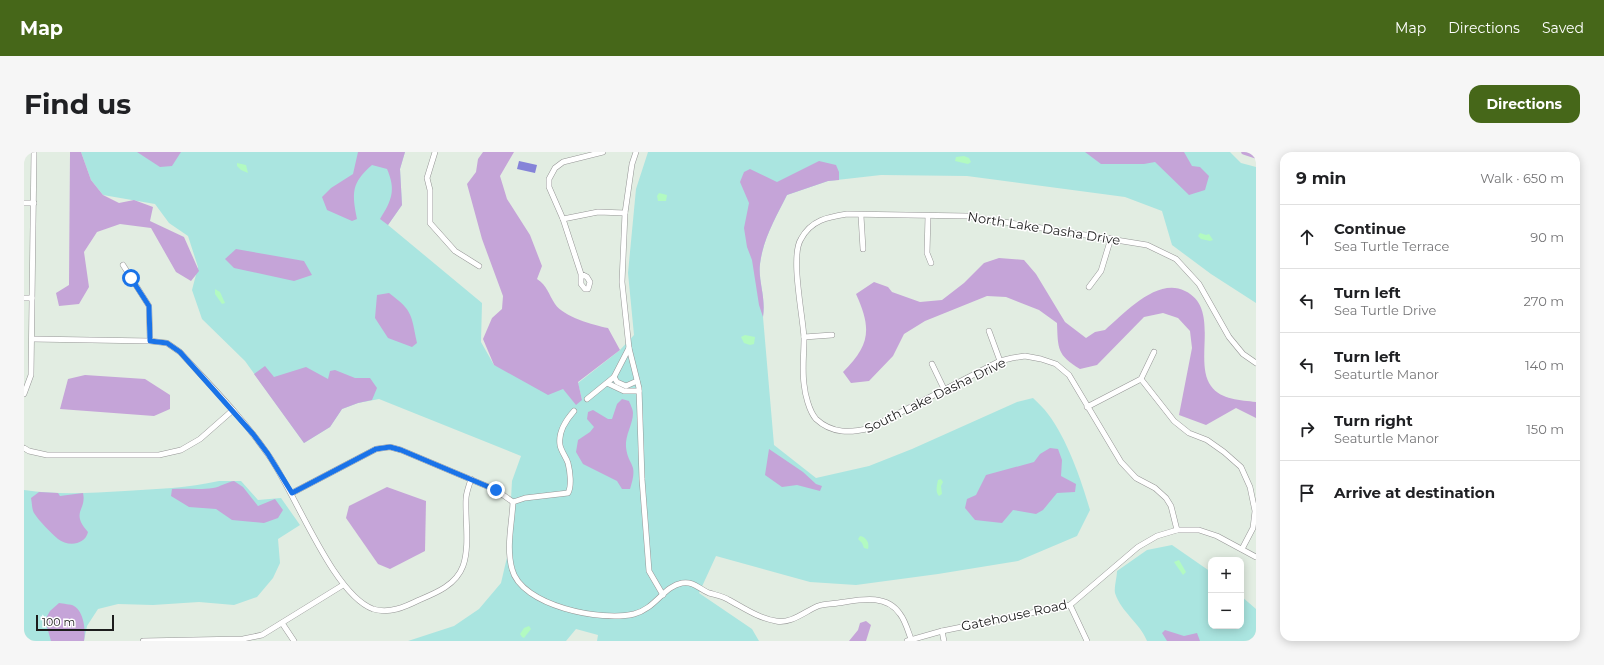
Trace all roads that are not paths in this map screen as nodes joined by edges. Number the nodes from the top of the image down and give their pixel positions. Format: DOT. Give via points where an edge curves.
graph roads {
  1 [pos="34,152"];
  2 [pos="435,152"];
  3 [pos="603,152"];
  4 [pos="636,152"];
  5 [pos="24,202"];
  6 [pos="34,203"];
  7 [pos="626,213"];
  8 [pos="861,216"];
  9 [pos="928,216"];
  10 [pos="563,219"];
  11 [pos="1111,238"];
  12 [pos="863,249"];
  13 [pos="931,263"];
  14 [pos="123,265"];
  15 [pos="479,266"];
  16 [pos="581,274"];
  17 [pos="1089,287"];
  18 [pos="24,298"];
  19 [pos="32,298"];
  20 [pos="989,331"];
  21 [pos="832,335"];
  22 [pos="804,337"];
  23 [pos="32,339"];
  24 [pos="150,341"];
  25 [pos="629,348"];
  26 [pos="1154,352"];
  27 [pos="1000,361"];
  28 [pos="1256,363"];
  29 [pos="932,364"];
  30 [pos="24,375"];
  31 [pos="30,376"];
  32 [pos="614,377"];
  33 [pos="1141,379"];
  34 [pos="637,381"];
  35 [pos="607,383"];
  36 [pos="639,391"];
  37 [pos="945,391"];
  38 [pos="24,394"];
  39 [pos="587,399"];
  40 [pos="1087,407"];
  41 [pos="233,410"];
  42 [pos="574,411"];
  43 [pos="24,448"];
  44 [pos="471,479"];
  45 [pos="292,493"];
  46 [pos="513,502"];
  47 [pos="1177,530"];
  48 [pos="1242,549"];
  49 [pos="1256,557"];
  50 [pos="343,585"];
  51 [pos="663,595"];
  52 [pos="1070,605"];
  53 [pos="282,623"];
  54 [pos="942,631"];
  55 [pos="218,640"];
  56 [pos="909,640"];
  57 [pos="143,641"];
  58 [pos="294,641"];
  59 [pos="944,641"];
  60 [pos="1086,641"];
  1 -- 6 [label="street"];
  2 -- 15 [label="street" via="427,178 430,190 430,223 455,250"];
  3 -- 10 [label="street" via="563,162 555,168 549,179 549,187"];
  4 -- 7 [label="street" via="632,164"];
  5 -- 6 [label="street"];
  6 -- 19 [label="street"];
  7 -- 10 [label="street" via="598,212"];
  7 -- 25 [label="street" via="622,282"];
  8 -- 9 [label="street, North Lake Dasha Drive"];
  8 -- 12 [label="street"];
  8 -- 22 [label="street, North Lake Dasha Drive" via="847,214 820,219 800,239 796,255"];
  9 -- 11 [label="street, North Lake Dasha Drive" via="967,216"];
  9 -- 13 [label="street" via="927,253"];
  10 -- 16 [label="street"];
  11 -- 17 [label="street" via="1101,271"];
  11 -- 28 [label="street, North Lake Dasha Drive" via="1147,245 1176,259 1199,284 1229,337 1243,354"];
  14 -- 24 [label="street" via="149,306"];
  18 -- 19 [label="street"];
  19 -- 23 [label="street"];
  20 -- 27 [label="street"];
  21 -- 22 [label="street"];
  22 -- 37 [label="street, South Lake Dasha Drive" via="804,385 808,402 816,418 830,428 842,432 870,428"];
  23 -- 24 [label="street"];
  23 -- 31 [label="street"];
  24 -- 41 [label="street" via="167,343 180,352"];
  25 -- 32 [label="street"];
  25 -- 34 [label="street"];
  26 -- 33 [label="street"];
  27 -- 37 [label="street, South Lake Dasha Drive"];
  27 -- 40 [label="street, South Lake Dasha Drive" via="1025,356 1056,364 1069,375"];
  29 -- 37 [label="street"];
  30 -- 31 [label="street"];
  31 -- 38 [label="street"];
  32 -- 34 [label="street" via="617,382 626,386"];
  32 -- 35 [label="street"];
  33 -- 40 [label="street"];
  33 -- 48 [label="street" via="1174,421 1189,433 1213,444 1240,467 1250,487 1255,510 1253,528"];
  34 -- 36 [label="street"];
  35 -- 36 [label="street" via="624,391"];
  35 -- 39 [label="street"];
  36 -- 51 [label="street" via="649,571"];
  40 -- 47 [label="street, South Lake Dasha Drive" via="1121,462 1136,478 1155,488 1166,498 1171,506"];
  41 -- 43 [label="street" via="200,439 181,450 159,455 48,455"];
  41 -- 45 [label="street" via="268,454"];
  42 -- 46 [label="street" via="567,418 560,445 568,464 571,488 568,493 525,498"];
  44 -- 45 [label="street" via="390,447 376,449"];
  44 -- 46 [label="street" via="496,490"];
  44 -- 50 [label="street" via="466,498 466,556 456,578 441,590 400,609 373,609"];
  45 -- 50 [label="street" via="314,539"];
  46 -- 51 [label="street" via="509,546 512,570 521,584 537,597 582,613 605,617 635,614 648,608"];
  47 -- 48 [label="street, Gatehouse Road" via="1199,530"];
  47 -- 52 [label="street, Gatehouse Road" via="1157,536 1138,547"];
  48 -- 49 [label="street, Gatehouse Road"];
  50 -- 53 [label="street"];
  51 -- 56 [label="street" via="681,583 693,583 764,618 778,622 791,620 819,606 867,598 886,602 900,613"];
  52 -- 54 [label="street, Gatehouse Road"];
  52 -- 60 [label="street"];
  53 -- 55 [label="street" via="262,635"];
  53 -- 58 [label="street"];
  54 -- 56 [label="street, Gatehouse Road"];
  54 -- 59 [label="street"];
  55 -- 57 [label="street"];
}
